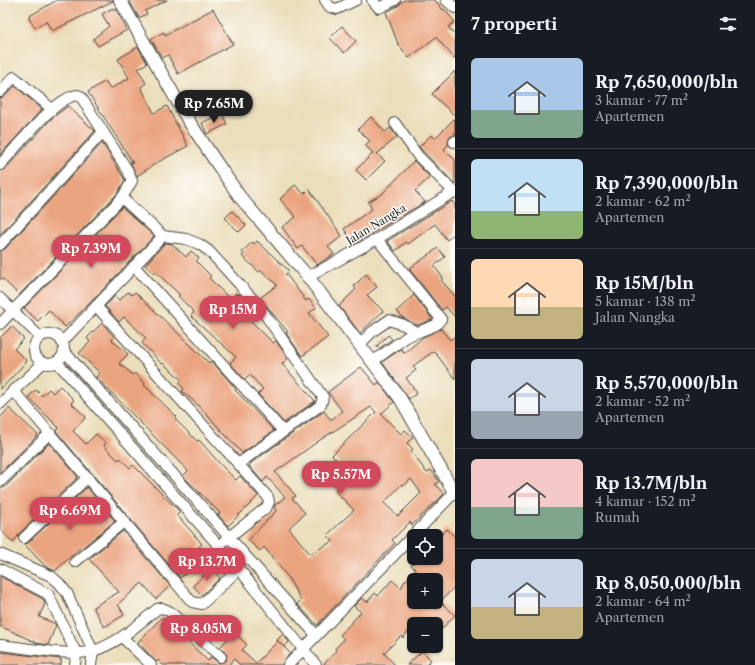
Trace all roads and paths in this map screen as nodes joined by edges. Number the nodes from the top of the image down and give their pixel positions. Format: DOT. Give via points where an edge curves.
graph roads {
  1 [pos="120,0"];
  2 [pos="325,0"];
  3 [pos="356,0"];
  4 [pos="372,0"];
  5 [pos="395,0"];
  6 [pos="446,0"];
  7 [pos="455,8"];
  8 [pos="0,92"];
  9 [pos="52,109"];
  10 [pos="395,123"];
  11 [pos="104,132"];
  12 [pos="0,165"];
  13 [pos="454,192"];
  14 [pos="122,198"];
  15 [pos="163,236"];
  16 [pos="377,239"];
  17 [pos="0,245"];
  18 [pos="134,266"];
  19 [pos="308,277"];
  20 [pos="0,298"];
  21 [pos="96,306"];
  22 [pos="14,311"];
  23 [pos="0,324"];
  24 [pos="416,332"];
  25 [pos="40,337"];
  26 [pos="360,344"];
  27 [pos="63,346"];
  28 [pos="57,362"];
  29 [pos="372,362"];
  30 [pos="43,363"];
  31 [pos="14,390"];
  32 [pos="0,404"];
  33 [pos="122,417"];
  34 [pos="112,425"];
  35 [pos="283,431"];
  36 [pos="50,433"];
  37 [pos="238,464"];
  38 [pos="88,477"];
  39 [pos="175,477"];
  40 [pos="0,482"];
  41 [pos="165,486"];
  42 [pos="455,493"];
  43 [pos="125,521"];
  44 [pos="24,538"];
  45 [pos="229,538"];
  46 [pos="218,546"];
  47 [pos="0,554"];
  48 [pos="75,562"];
  49 [pos="0,569"];
  50 [pos="239,570"];
  51 [pos="316,635"];
  52 [pos="122,637"];
  53 [pos="2,644"];
  54 [pos="303,648"];
  55 [pos="93,651"];
  56 [pos="76,653"];
  57 [pos="221,657"];
  58 [pos="75,665"];
  59 [pos="91,665"];
  60 [pos="151,665"];
  61 [pos="288,665"];
  62 [pos="316,665"];
  1 -- 19 [label="street" via="188,120 216,162 240,197"];
  2 -- 3 [label="street" via="330,7 337,9"];
  4 -- 5 [label="street" via="379,8"];
  6 -- 7 [label="street"];
  8 -- 9 [label="street" via="14,78"];
  9 -- 11 [label="street" via="70,96 78,95"];
  9 -- 12 [label="street"];
  10 -- 13 [label="street" via="418,156"];
  11 -- 14 [label="street" via="131,176 130,186"];
  11 -- 17 [label="street"];
  13 -- 16 [label="street, Jalan Nangka"];
  14 -- 15 [label="street"];
  14 -- 22 [label="street"];
  15 -- 18 [label="street"];
  15 -- 35 [label="street" via="186,239 208,251 259,306 321,392 324,397 321,405"];
  16 -- 19 [label="street, Jalan Nangka"];
  16 -- 24 [label="street" via="441,319 436,325"];
  18 -- 21 [label="street"];
  18 -- 35 [label="street"];
  19 -- 26 [label="street"];
  20 -- 22 [label="street"];
  21 -- 27 [label="street"];
  21 -- 37 [label="street"];
  22 -- 23 [label="street"];
  22 -- 25 [label="street"];
  24 -- 26 [label="street" via="404,324 389,320"];
  24 -- 29 [label="street"];
  25 -- 27 [label="street" via="52,335"];
  25 -- 30 [label="street" via="35,343 34,351"];
  26 -- 29 [label="street"];
  27 -- 28 [label="street"];
  27 -- 33 [label="street"];
  28 -- 30 [label="street"];
  28 -- 34 [label="street"];
  29 -- 42 [label="street" via="400,398"];
  30 -- 31 [label="street"];
  31 -- 32 [label="street"];
  31 -- 36 [label="street"];
  33 -- 34 [label="street"];
  33 -- 39 [label="street"];
  34 -- 41 [label="street"];
  35 -- 37 [label="street"];
  36 -- 38 [label="street"];
  36 -- 40 [label="street"];
  37 -- 45 [label="street" via="268,497 269,502 267,507"];
  38 -- 43 [label="street"];
  38 -- 44 [label="street"];
  39 -- 41 [label="street"];
  39 -- 45 [label="street"];
  41 -- 46 [label="street"];
  42 -- 51 [label="street"];
  43 -- 48 [label="street"];
  43 -- 50 [label="street" via="195,604 202,604"];
  45 -- 46 [label="street"];
  45 -- 51 [label="street"];
  46 -- 50 [label="street"];
  47 -- 55 [label="street" via="50,576 59,583 68,593"];
  49 -- 56 [label="street" via="48,594"];
  50 -- 54 [label="street"];
  51 -- 54 [label="street"];
  52 -- 55 [label="street"];
  52 -- 57 [label="street" via="157,609 165,609"];
  52 -- 60 [label="street"];
  53 -- 56 [label="street"];
  54 -- 61 [label="street"];
  54 -- 62 [label="street"];
  55 -- 56 [label="street"];
  55 -- 59 [label="street"];
  56 -- 58 [label="street"];
}
